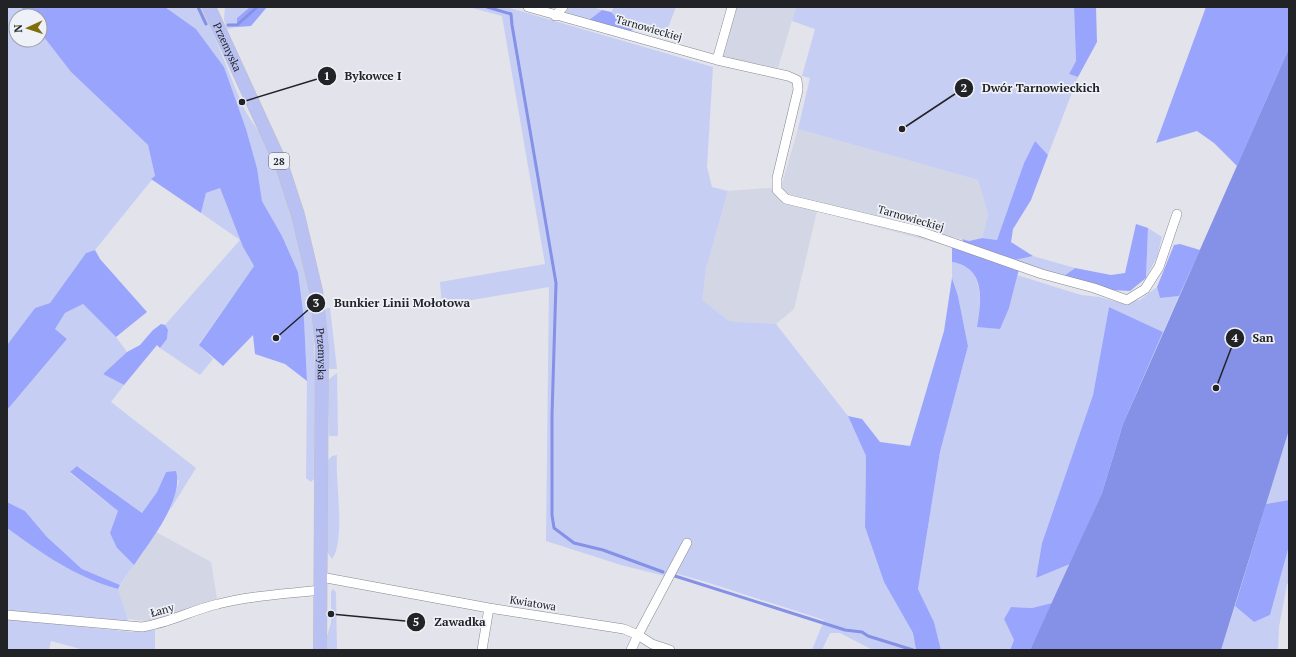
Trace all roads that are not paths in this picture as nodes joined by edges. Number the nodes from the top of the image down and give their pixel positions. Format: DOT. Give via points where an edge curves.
graph roads {
  1 [pos="209,7"];
  2 [pos="528,7"];
  3 [pos="564,7"];
  4 [pos="732,7"];
  5 [pos="555,16"];
  6 [pos="717,60"];
  7 [pos="1177,214"];
  8 [pos="687,543"];
  9 [pos="321,584"];
  10 [pos="489,608"];
  11 [pos="7,615"];
  12 [pos="638,636"];
  13 [pos="320,650"];
  14 [pos="482,650"];
  15 [pos="631,650"];
  16 [pos="670,650"];
  1 -- 9 [label="main road, Przemyska / 28" via="282,166 298,215 316,291 322,348"];
  2 -- 5 [label="street, Tarnowieckiej"];
  3 -- 5 [label="street"];
  4 -- 6 [label="street"];
  5 -- 6 [label="street, Tarnowieckiej"];
  6 -- 7 [label="street, Tarnowieckiej" via="797,80 798,90 777,178 778,190 786,199 919,231 1042,274 1127,300 1145,289 1159,267"];
  8 -- 12 [label="street"];
  9 -- 10 [label="street, Kwiatowa"];
  9 -- 11 [label="street, Łany" via="216,604 160,624 142,627"];
  9 -- 13 [label="main road, Przemyska / 28"];
  10 -- 12 [label="street, Kwiatowa" via="624,629"];
  10 -- 14 [label="street"];
  12 -- 15 [label="street"];
  12 -- 16 [label="street, Kwiatowa"];
}
